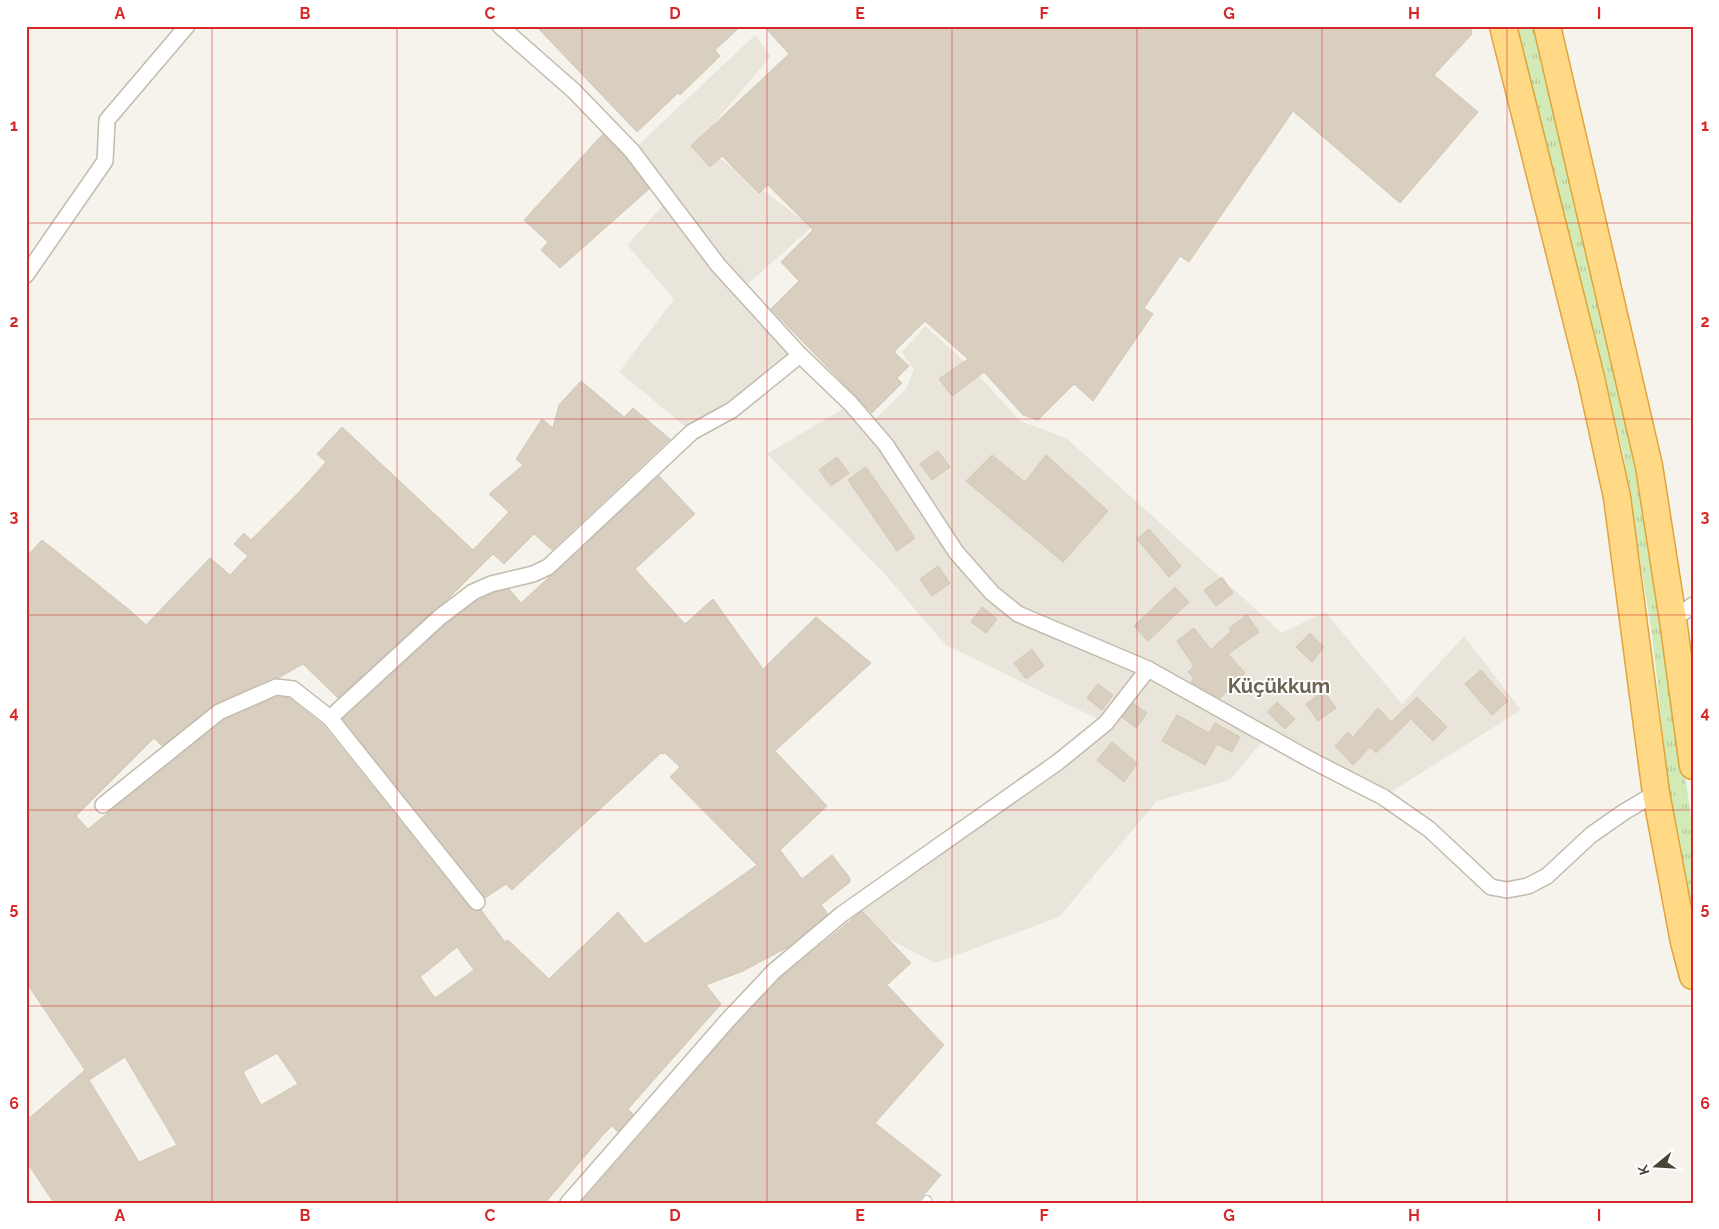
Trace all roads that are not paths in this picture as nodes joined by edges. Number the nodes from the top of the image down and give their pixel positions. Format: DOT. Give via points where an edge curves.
graph roads {
  1 [pos="187,26"];
  2 [pos="500,26"];
  3 [pos="1503,26"];
  4 [pos="1546,26"];
  5 [pos="26,275"];
  6 [pos="800,355"];
  7 [pos="1683,612"];
  8 [pos="1148,669"];
  9 [pos="330,718"];
  10 [pos="1693,766"];
  11 [pos="1656,793"];
  12 [pos="103,805"];
  13 [pos="477,902"];
  14 [pos="1693,976"];
  15 [pos="568,1203"];
  1 -- 5 [label="street" via="107,120 105,161"];
  2 -- 6 [label="street" via="574,91 632,151 718,265"];
  3 -- 11 [label="highway" via="1591,378 1617,497"];
  4 -- 7 [label="highway"];
  6 -- 8 [label="street" via="851,404 886,445 956,552 992,593 1018,614"];
  6 -- 9 [label="street" via="732,410 692,432 548,567 473,592 440,617"];
  7 -- 10 [label="highway"];
  8 -- 11 [label="street" via="1383,797 1429,829 1491,887 1507,890 1528,886 1547,876 1591,835"];
  8 -- 15 [label="street" via="1106,723 1058,762 842,914 773,972"];
  9 -- 12 [label="street" via="293,689 276,687 220,712"];
  9 -- 13 [label="street"];
  11 -- 14 [label="highway"];
}
